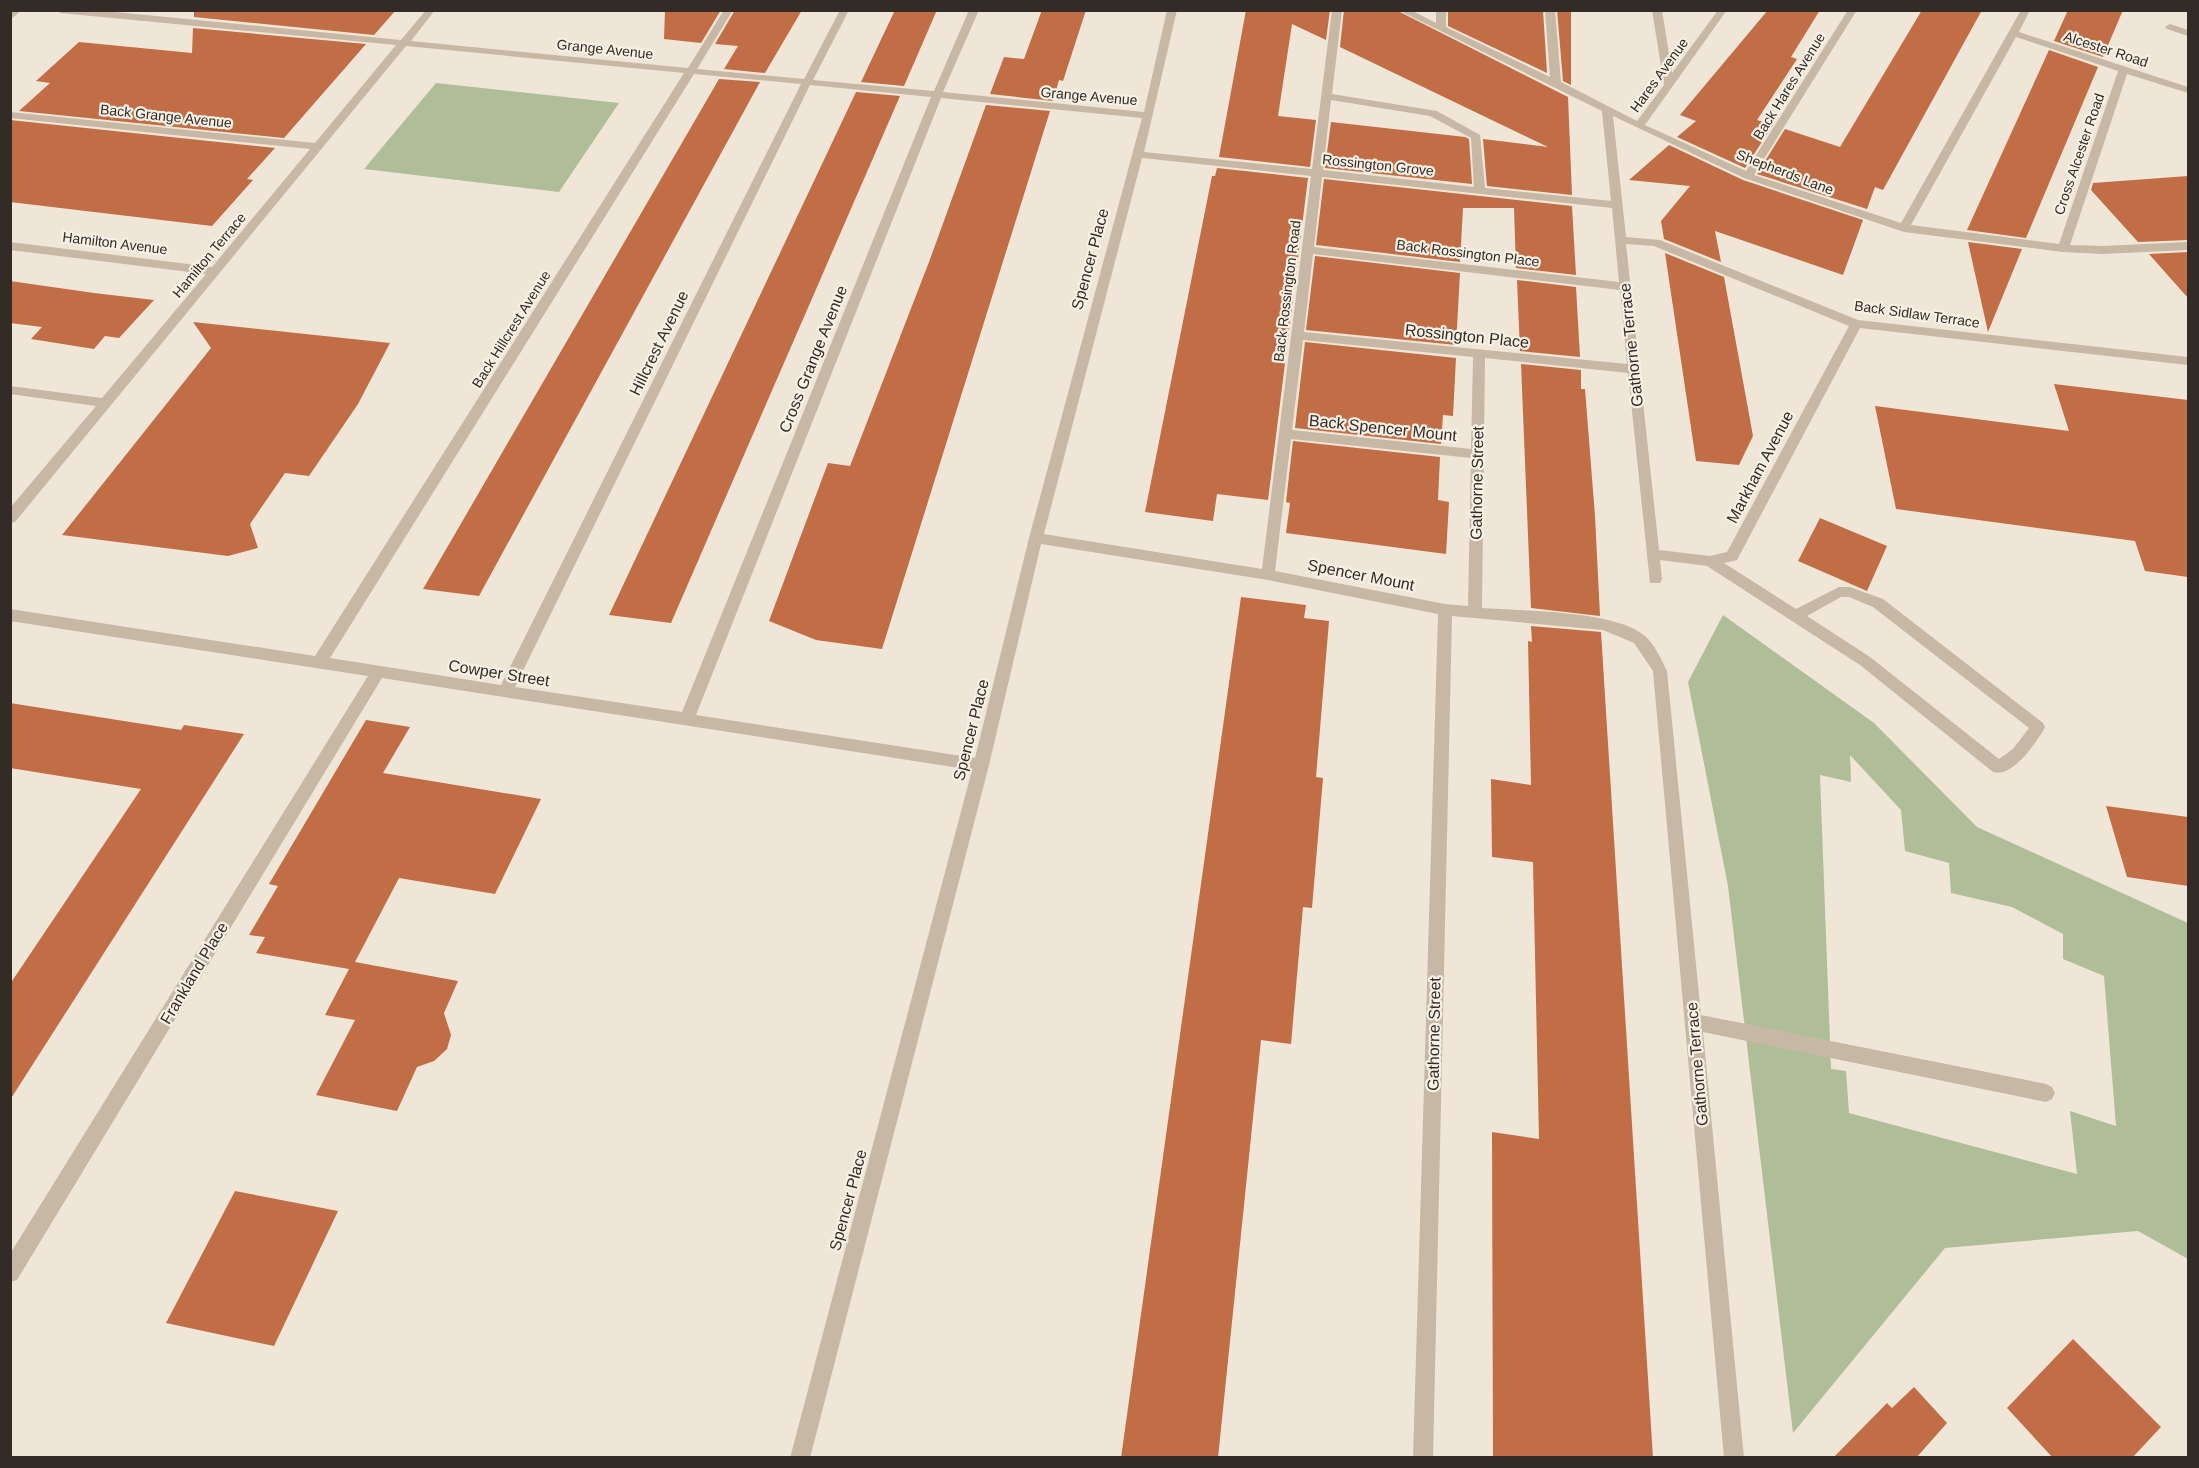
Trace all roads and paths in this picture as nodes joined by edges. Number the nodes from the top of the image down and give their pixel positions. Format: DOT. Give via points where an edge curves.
graph roads {
  1 [pos="18,10"];
  2 [pos="60,10"];
  3 [pos="431,10"];
  4 [pos="729,10"];
  5 [pos="845,10"];
  6 [pos="974,10"];
  7 [pos="1172,10"];
  8 [pos="1337,10"];
  9 [pos="1401,10"];
  10 [pos="1441,10"];
  11 [pos="1550,10"];
  12 [pos="1657,10"];
  13 [pos="1723,10"];
  14 [pos="1853,10"];
  15 [pos="2026,10"];
  16 [pos="10,17"];
  17 [pos="2170,27"];
  18 [pos="1441,28"];
  19 [pos="2188,33"];
  20 [pos="2014,34"];
  21 [pos="404,44"];
  22 [pos="2124,69"];
  23 [pos="691,71"];
  24 [pos="807,82"];
  25 [pos="1556,83"];
  26 [pos="1669,85"];
  27 [pos="2188,90"];
  28 [pos="937,95"];
  29 [pos="1326,96"];
  30 [pos="1607,111"];
  31 [pos="10,115"];
  32 [pos="1148,115"];
  33 [pos="1640,126"];
  34 [pos="318,147"];
  35 [pos="1137,154"];
  36 [pos="1317,173"];
  37 [pos="1748,176"];
  38 [pos="1480,190"];
  39 [pos="1617,205"];
  40 [pos="1904,228"];
  41 [pos="1620,240"];
  42 [pos="10,246"];
  43 [pos="2188,246"];
  44 [pos="2063,248"];
  45 [pos="1308,250"];
  46 [pos="215,271"];
  47 [pos="1625,287"];
  48 [pos="1856,324"];
  49 [pos="1297,335"];
  50 [pos="1479,354"];
  51 [pos="2188,361"];
  52 [pos="1633,369"];
  53 [pos="10,390"];
  54 [pos="106,402"];
  55 [pos="1285,434"];
  56 [pos="1477,454"];
  57 [pos="10,519"];
  58 [pos="1036,538"];
  59 [pos="1652,554"];
  60 [pos="1710,561"];
  61 [pos="1268,575"];
  62 [pos="1655,579"];
  63 [pos="1445,610"];
  64 [pos="1475,613"];
  65 [pos="10,615"];
  66 [pos="1795,616"];
  67 [pos="319,663"];
  68 [pos="1660,671"];
  69 [pos="378,672"];
  70 [pos="505,692"];
  71 [pos="686,720"];
  72 [pos="981,765"];
  73 [pos="1693,1022"];
  74 [pos="2046,1093"];
  75 [pos="10,1273"];
  76 [pos="800,1458"];
  77 [pos="1423,1458"];
  78 [pos="1734,1458"];
  1 -- 16 [label="street"];
  2 -- 21 [label="street, Grange Avenue"];
  3 -- 21 [label="street, Hamilton Terrace"];
  4 -- 23 [label="street, Back Hillcrest Avenue"];
  5 -- 24 [label="street, Hillcrest Avenue"];
  6 -- 28 [label="street, Cross Grange Avenue"];
  7 -- 32 [label="street, Spencer Place"];
  8 -- 29 [label="street, Back Rossington Road"];
  9 -- 18 [label="street, Shepherds Lane"];
  10 -- 18 [label="street"];
  11 -- 25 [label="street"];
  12 -- 26 [label="street"];
  13 -- 26 [label="street, Hares Avenue"];
  14 -- 37 [label="street, Back Hares Avenue"];
  15 -- 20 [label="street"];
  17 -- 19 [label="street"];
  18 -- 25 [label="street, Shepherds Lane"];
  20 -- 22 [label="street, Alcester Road"];
  20 -- 40 [label="street"];
  21 -- 23 [label="street, Grange Avenue"];
  21 -- 34 [label="street, Hamilton Terrace"];
  22 -- 27 [label="street, Alcester Road"];
  22 -- 44 [label="street, Cross Alcester Road"];
  23 -- 24 [label="street, Grange Avenue"];
  23 -- 67 [label="street, Back Hillcrest Avenue"];
  24 -- 28 [label="street, Grange Avenue"];
  24 -- 70 [label="street, Hillcrest Avenue"];
  25 -- 30 [label="street, Shepherds Lane"];
  26 -- 33 [label="street, Hares Avenue"];
  28 -- 32 [label="street, Grange Avenue"];
  28 -- 71 [label="street, Cross Grange Avenue"];
  29 -- 36 [label="street, Back Rossington Road"];
  29 -- 38 [label="street" via="1433,113 1476,137"];
  30 -- 33 [label="street, Shepherds Lane"];
  30 -- 39 [label="street, Gathorne Terrace"];
  31 -- 34 [label="street, Back Grange Avenue"];
  32 -- 35 [label="street, Spencer Place"];
  33 -- 37 [label="street, Shepherds Lane"];
  34 -- 46 [label="street, Hamilton Terrace"];
  35 -- 36 [label="street, Rossington Grove"];
  35 -- 58 [label="street, Spencer Place"];
  36 -- 38 [label="street, Rossington Grove"];
  36 -- 45 [label="street, Back Rossington Road"];
  37 -- 40 [label="street, Shepherds Lane"];
  38 -- 39 [label="street, Rossington Grove"];
  39 -- 41 [label="street, Gathorne Terrace"];
  40 -- 44 [label="street, Shepherds Lane"];
  41 -- 47 [label="street, Gathorne Terrace"];
  41 -- 48 [label="street, Back Sidlaw Terrace" via="1656,243"];
  42 -- 46 [label="street, Hamilton Avenue"];
  43 -- 44 [label="street, Shepherds Lane"];
  45 -- 47 [label="street, Back Rossington Place"];
  45 -- 49 [label="street, Back Rossington Road"];
  46 -- 54 [label="street, Hamilton Terrace"];
  47 -- 52 [label="street, Gathorne Terrace"];
  48 -- 51 [label="street, Back Sidlaw Terrace"];
  48 -- 60 [label="street, Markham Avenue" via="1732,555"];
  49 -- 50 [label="street, Rossington Place"];
  49 -- 55 [label="street, Back Rossington Road"];
  50 -- 52 [label="street, Rossington Place"];
  50 -- 56 [label="street, Gathorne Street"];
  52 -- 59 [label="street, Gathorne Terrace"];
  53 -- 54 [label="street"];
  54 -- 57 [label="street, Hamilton Terrace"];
  55 -- 56 [label="street, Back Spencer Mount"];
  55 -- 61 [label="street, Back Rossington Road"];
  56 -- 64 [label="street, Gathorne Street"];
  58 -- 61 [label="street, Spencer Mount"];
  58 -- 72 [label="street, Spencer Place"];
  59 -- 60 [label="street"];
  59 -- 62 [label="street, Gathorne Terrace"];
  60 -- 66 [label="street"];
  61 -- 63 [label="street, Spencer Mount"];
  63 -- 64 [label="street, Spencer Mount"];
  63 -- 77 [label="street, Gathorne Street"];
  64 -- 68 [label="street, Spencer Mount" via="1603,624 1627,631 1646,644"];
  65 -- 67 [label="street, Cowper Street"];
  66 -- 66 [label="street" via="1865,661 1998,767 2018,754 2038,727 1878,603 1839,592"];
  67 -- 69 [label="street, Cowper Street"];
  68 -- 73 [label="street, Gathorne Terrace"];
  69 -- 70 [label="street, Cowper Street"];
  69 -- 75 [label="street, Frankland Place"];
  70 -- 71 [label="street, Cowper Street"];
  71 -- 72 [label="street, Cowper Street"];
  72 -- 76 [label="street, Spencer Place"];
  73 -- 74 [label="street"];
  73 -- 78 [label="street, Gathorne Terrace"];
}
